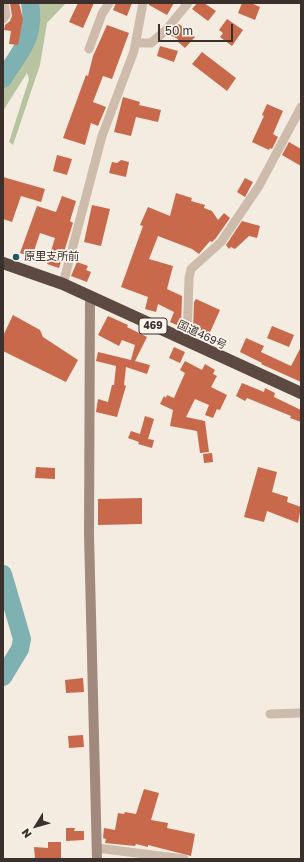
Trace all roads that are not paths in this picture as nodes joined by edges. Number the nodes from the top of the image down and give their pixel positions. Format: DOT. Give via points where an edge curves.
graph roads {
  1 [pos="4,3"];
  2 [pos="108,3"];
  3 [pos="142,3"];
  4 [pos="188,3"];
  5 [pos="3,19"];
  6 [pos="137,43"];
  7 [pos="89,49"];
  8 [pos="301,107"];
  9 [pos="3,263"];
  10 [pos="63,284"];
  11 [pos="90,297"];
  12 [pos="187,342"];
  13 [pos="301,393"];
  14 [pos="301,713"];
  15 [pos="270,714"];
  16 [pos="97,848"];
  17 [pos="98,859"];
  18 [pos="184,859"];
  1 -- 5 [label="street" via="6,15"];
  2 -- 7 [label="street"];
  3 -- 6 [label="street"];
  4 -- 6 [label="street" via="152,43"];
  6 -- 10 [label="street" via="102,136"];
  8 -- 12 [label="street" via="259,186 221,242 190,273"];
  9 -- 10 [label="highway, 国道469号 / 469"];
  10 -- 11 [label="highway, 国道469号 / 469"];
  11 -- 12 [label="highway, 国道469号 / 469"];
  11 -- 16 [label="street" via="89,534"];
  12 -- 13 [label="highway, 国道469号 / 469"];
  14 -- 15 [label="street"];
  16 -- 17 [label="street"];
  16 -- 18 [label="street"];
}
